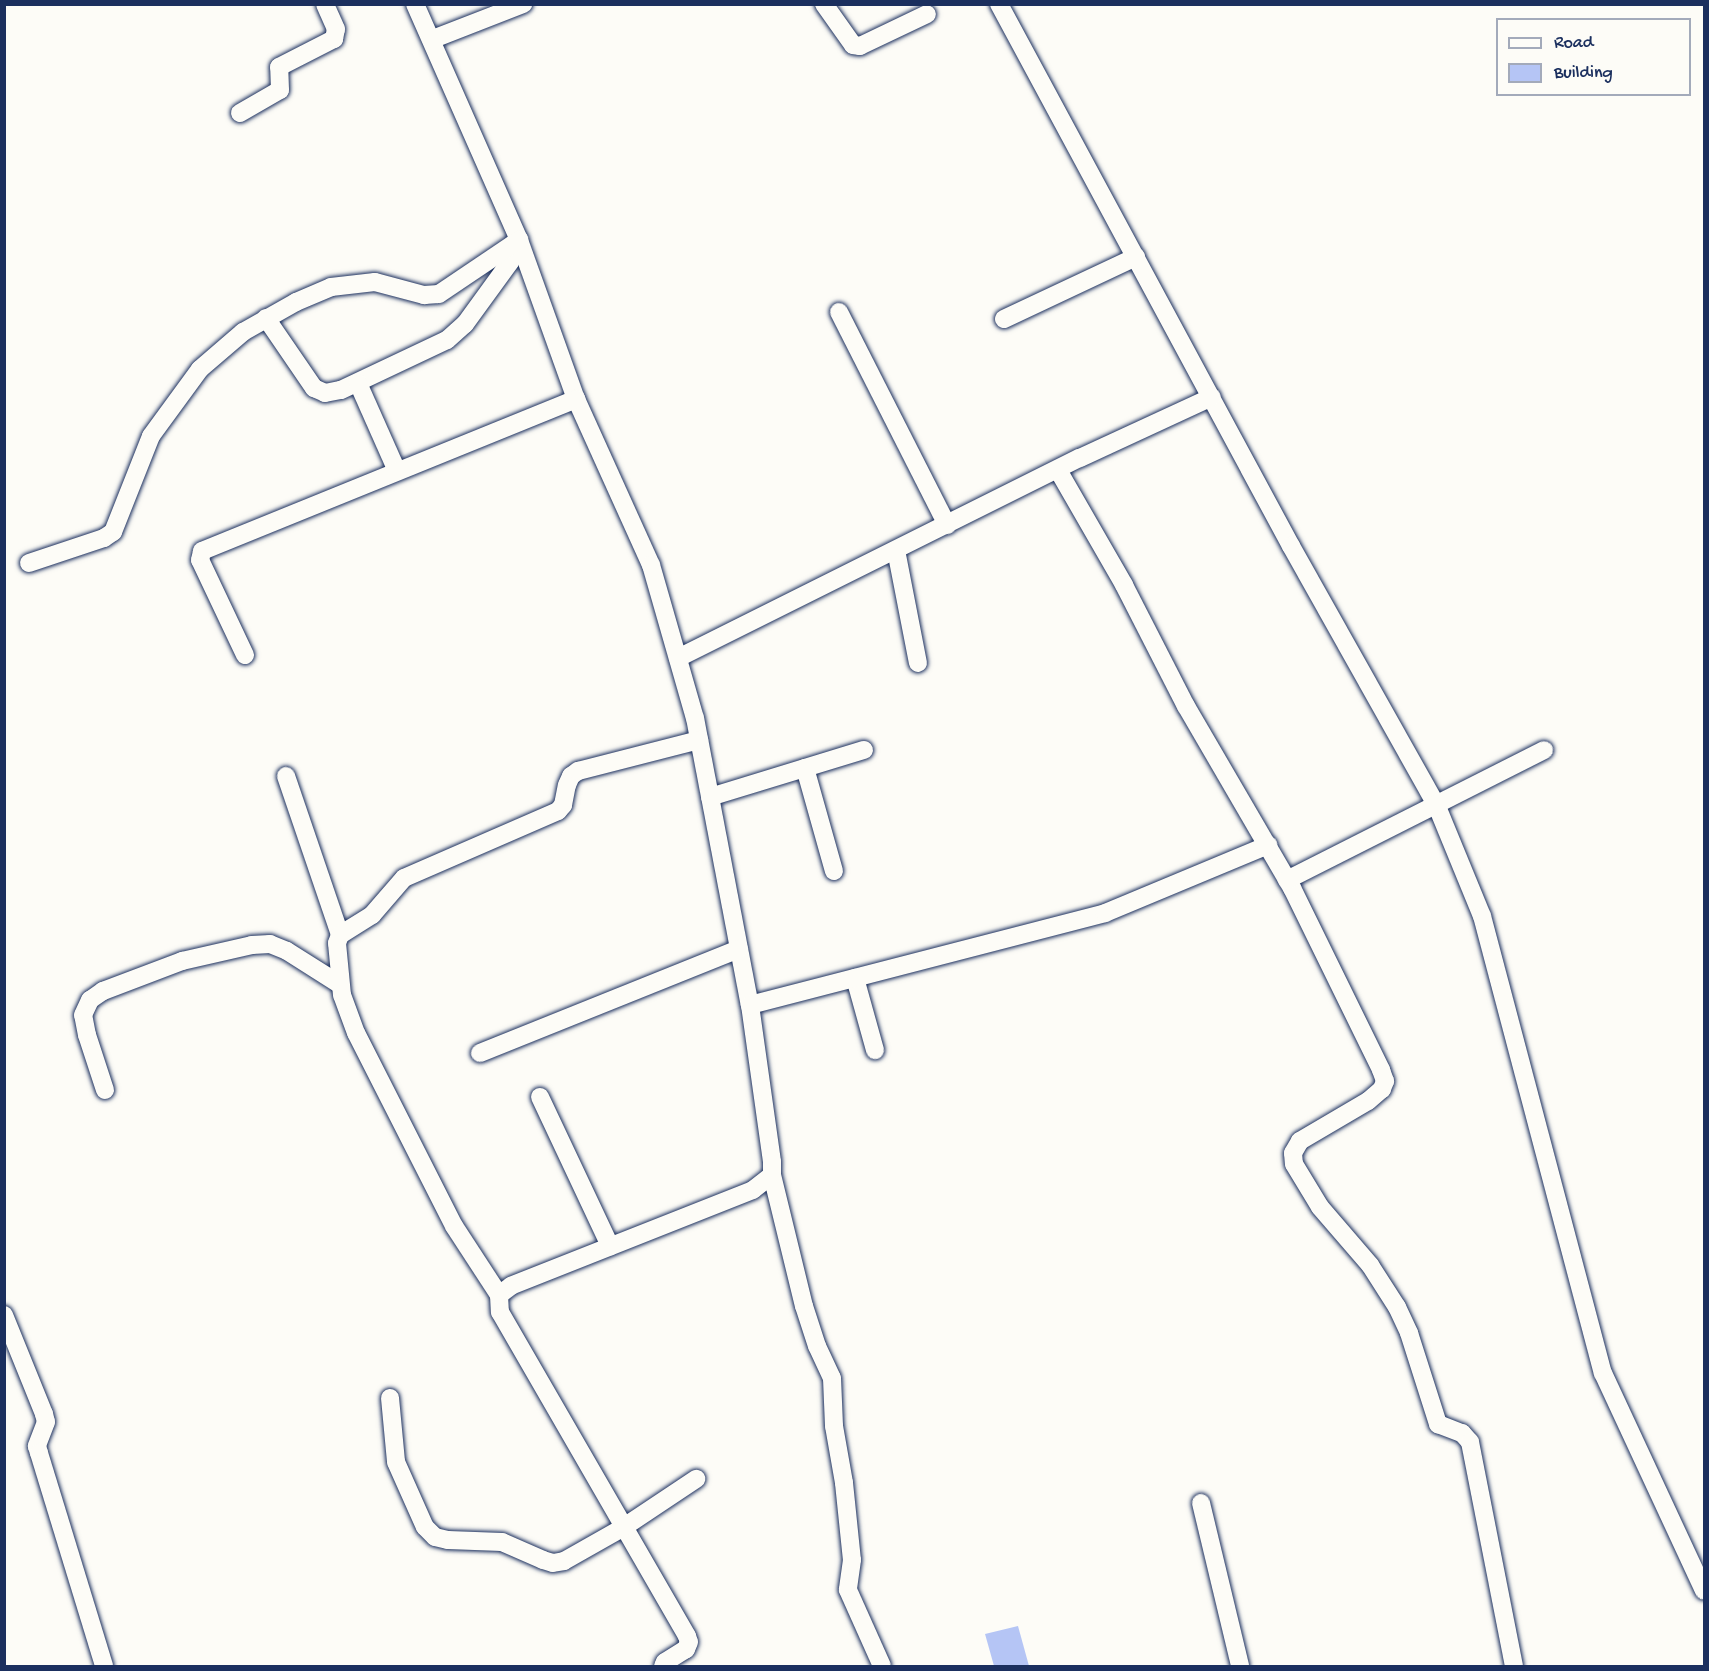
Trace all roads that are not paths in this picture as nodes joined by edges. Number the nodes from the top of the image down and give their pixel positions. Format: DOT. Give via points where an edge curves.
graph roads {
  1 [pos="325,4"];
  2 [pos="415,4"];
  3 [pos="523,4"];
  4 [pos="824,4"];
  5 [pos="999,4"];
  6 [pos="927,15"];
  7 [pos="433,39"];
  8 [pos="240,113"];
  9 [pos="515,243"];
  10 [pos="1136,257"];
  11 [pos="839,312"];
  12 [pos="266,318"];
  13 [pos="1004,320"];
  14 [pos="358,383"];
  15 [pos="1212,397"];
  16 [pos="576,399"];
  17 [pos="1058,470"];
  18 [pos="396,471"];
  19 [pos="947,525"];
  20 [pos="897,550"];
  21 [pos="29,563"];
  22 [pos="245,655"];
  23 [pos="678,658"];
  24 [pos="918,663"];
  25 [pos="699,740"];
  26 [pos="864,750"];
  27 [pos="1544,750"];
  28 [pos="805,768"];
  29 [pos="286,776"];
  30 [pos="710,797"];
  31 [pos="1436,804"];
  32 [pos="1268,845"];
  33 [pos="834,871"];
  34 [pos="1287,880"];
  35 [pos="340,935"];
  36 [pos="739,949"];
  37 [pos="855,978"];
  38 [pos="339,984"];
  39 [pos="750,1005"];
  40 [pos="875,1050"];
  41 [pos="480,1053"];
  42 [pos="105,1090"];
  43 [pos="540,1097"];
  44 [pos="772,1175"];
  45 [pos="610,1246"];
  46 [pos="499,1295"];
  47 [pos="4,1315"];
  48 [pos="390,1398"];
  49 [pos="696,1479"];
  50 [pos="1201,1503"];
  51 [pos="624,1527"];
  52 [pos="1704,1591"];
  53 [pos="104,1666"];
  54 [pos="663,1666"];
  55 [pos="882,1666"];
  56 [pos="1240,1666"];
  57 [pos="1514,1666"];
  1 -- 8 [label="street" via="336,29 334,39 279,67 280,90"];
  2 -- 7 [label="street"];
  3 -- 7 [label="street"];
  4 -- 6 [label="street" via="853,45 860,46"];
  5 -- 10 [label="street"];
  7 -- 9 [label="street"];
  9 -- 12 [label="street" via="439,294 424,295 375,282 331,287"];
  9 -- 14 [label="street" via="510,262 453,335"];
  9 -- 16 [label="street"];
  10 -- 13 [label="street"];
  10 -- 15 [label="street"];
  11 -- 19 [label="street"];
  12 -- 14 [label="street" via="314,388 326,393"];
  12 -- 21 [label="street" via="221,349 177,398 151,436 113,532"];
  14 -- 18 [label="street"];
  15 -- 17 [label="street"];
  15 -- 31 [label="street"];
  16 -- 18 [label="street"];
  16 -- 23 [label="street" via="651,565"];
  17 -- 19 [label="street"];
  17 -- 32 [label="street" via="1124,585 1186,706"];
  18 -- 22 [label="street" via="202,551 200,560"];
  19 -- 20 [label="street"];
  20 -- 23 [label="street"];
  20 -- 24 [label="street"];
  23 -- 25 [label="street"];
  25 -- 30 [label="street"];
  25 -- 35 [label="street" via="578,771 571,776 558,811 404,878 372,915"];
  26 -- 28 [label="street"];
  27 -- 31 [label="street"];
  28 -- 30 [label="street"];
  28 -- 33 [label="street"];
  29 -- 35 [label="street"];
  30 -- 36 [label="street"];
  31 -- 34 [label="street"];
  31 -- 52 [label="street" via="1482,916 1603,1373"];
  32 -- 34 [label="street"];
  32 -- 37 [label="street" via="1105,913"];
  34 -- 57 [label="street" via="1385,1081 1368,1101 1300,1142 1293,1153 1294,1164 1320,1207 1370,1265 1397,1307 1438,1424 1462,1434 1470,1442"];
  35 -- 38 [label="street"];
  36 -- 39 [label="street"];
  36 -- 41 [label="street"];
  37 -- 39 [label="street"];
  37 -- 40 [label="street"];
  38 -- 42 [label="street" via="270,944 182,961 103,992 90,1000 83,1015"];
  38 -- 46 [label="street" via="356,1033 454,1226"];
  39 -- 44 [label="street"];
  43 -- 45 [label="street"];
  44 -- 45 [label="street" via="753,1190"];
  44 -- 55 [label="street" via="804,1306 832,1378 834,1426 852,1560 848,1590"];
  45 -- 46 [label="street" via="511,1286"];
  46 -- 51 [label="street" via="500,1312"];
  47 -- 53 [label="street" via="44,1414 46,1422 37,1446"];
  48 -- 51 [label="street" via="396,1462 425,1527 435,1537 502,1542 553,1563 564,1561"];
  49 -- 51 [label="street"];
  50 -- 56 [label="street"];
  51 -- 54 [label="street" via="689,1642 686,1649"];
}
